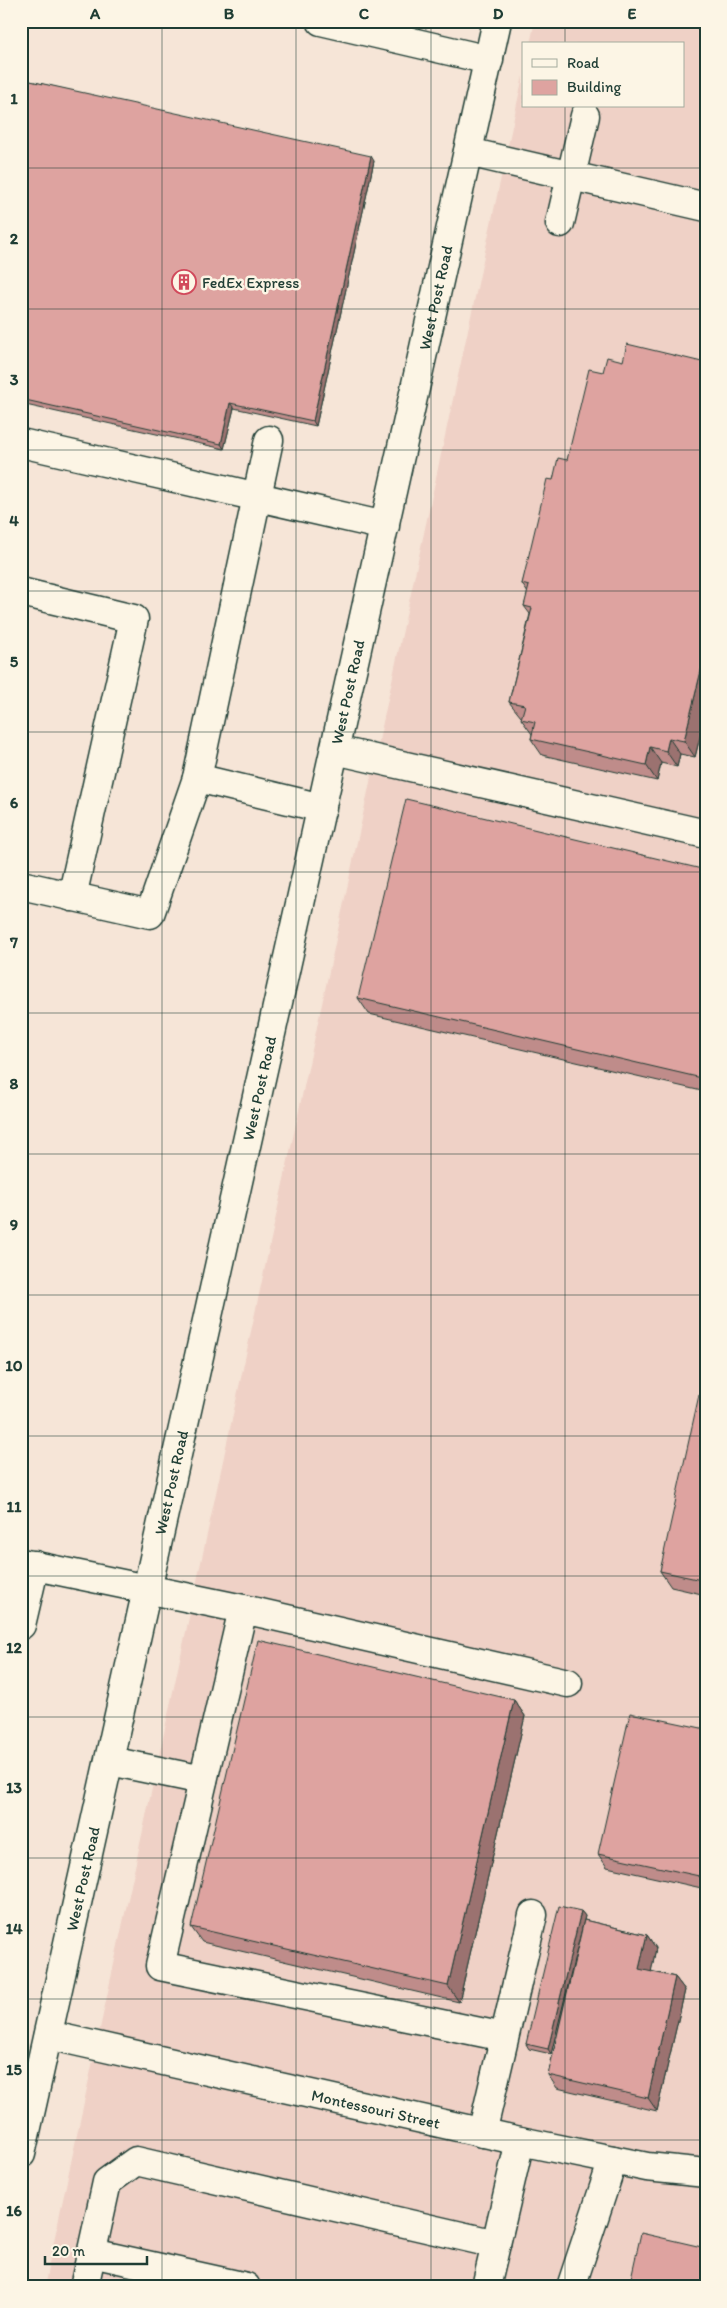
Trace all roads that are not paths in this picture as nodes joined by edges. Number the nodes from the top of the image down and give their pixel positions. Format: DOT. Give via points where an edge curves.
graph roads {
  1 [pos="321,21"];
  2 [pos="497,21"];
  3 [pos="488,60"];
  4 [pos="584,116"];
  5 [pos="468,152"];
  6 [pos="571,175"];
  7 [pos="706,207"];
  8 [pos="560,223"];
  9 [pos="269,440"];
  10 [pos="21,443"];
  11 [pos="257,497"];
  12 [pos="384,526"];
  13 [pos="21,592"];
  14 [pos="335,750"];
  15 [pos="197,778"];
  16 [pos="322,808"];
  17 [pos="706,834"];
  18 [pos="21,885"];
  19 [pos="72,896"];
  20 [pos="28,1564"];
  21 [pos="148,1590"];
  22 [pos="243,1609"];
  23 [pos="21,1625"];
  24 [pos="568,1683"];
  25 [pos="110,1761"];
  26 [pos="203,1780"];
  27 [pos="533,1915"];
  28 [pos="48,2035"];
  29 [pos="504,2037"];
  30 [pos="482,2133"];
  31 [pos="520,2141"];
  32 [pos="21,2154"];
  33 [pos="613,2160"];
  34 [pos="706,2173"];
  35 [pos="496,2244"];
  36 [pos="92,2253"];
  37 [pos="84,2287"];
  38 [pos="246,2287"];
  39 [pos="486,2287"];
  40 [pos="571,2287"];
  1 -- 3 [label="street"];
  2 -- 3 [label="street, West Post Road"];
  3 -- 5 [label="street, West Post Road"];
  4 -- 6 [label="street"];
  5 -- 6 [label="street"];
  5 -- 12 [label="street, West Post Road"];
  6 -- 7 [label="street"];
  6 -- 8 [label="street"];
  9 -- 11 [label="street"];
  10 -- 11 [label="street"];
  11 -- 12 [label="street"];
  11 -- 15 [label="street"];
  12 -- 14 [label="street, West Post Road"];
  13 -- 19 [label="street" via="134,619"];
  14 -- 16 [label="street, West Post Road"];
  14 -- 17 [label="street"];
  15 -- 16 [label="street"];
  15 -- 19 [label="street" via="150,914"];
  16 -- 21 [label="street, West Post Road"];
  18 -- 19 [label="street"];
  20 -- 21 [label="street"];
  20 -- 23 [label="street"];
  21 -- 22 [label="street"];
  21 -- 25 [label="street, West Post Road"];
  22 -- 24 [label="street"];
  22 -- 26 [label="street"];
  25 -- 26 [label="street"];
  25 -- 28 [label="street, West Post Road"];
  26 -- 29 [label="street" via="160,1966"];
  27 -- 29 [label="street"];
  28 -- 30 [label="street, Montessouri Street"];
  28 -- 32 [label="street, West Post Road"];
  29 -- 30 [label="street"];
  30 -- 31 [label="street, Montessouri Street"];
  31 -- 33 [label="street, Montessouri Street"];
  31 -- 35 [label="street"];
  33 -- 34 [label="street, Montessouri Street"];
  33 -- 40 [label="street"];
  35 -- 36 [label="street" via="136,2161 108,2182"];
  35 -- 39 [label="street"];
  36 -- 37 [label="street"];
  36 -- 38 [label="street"];
}
